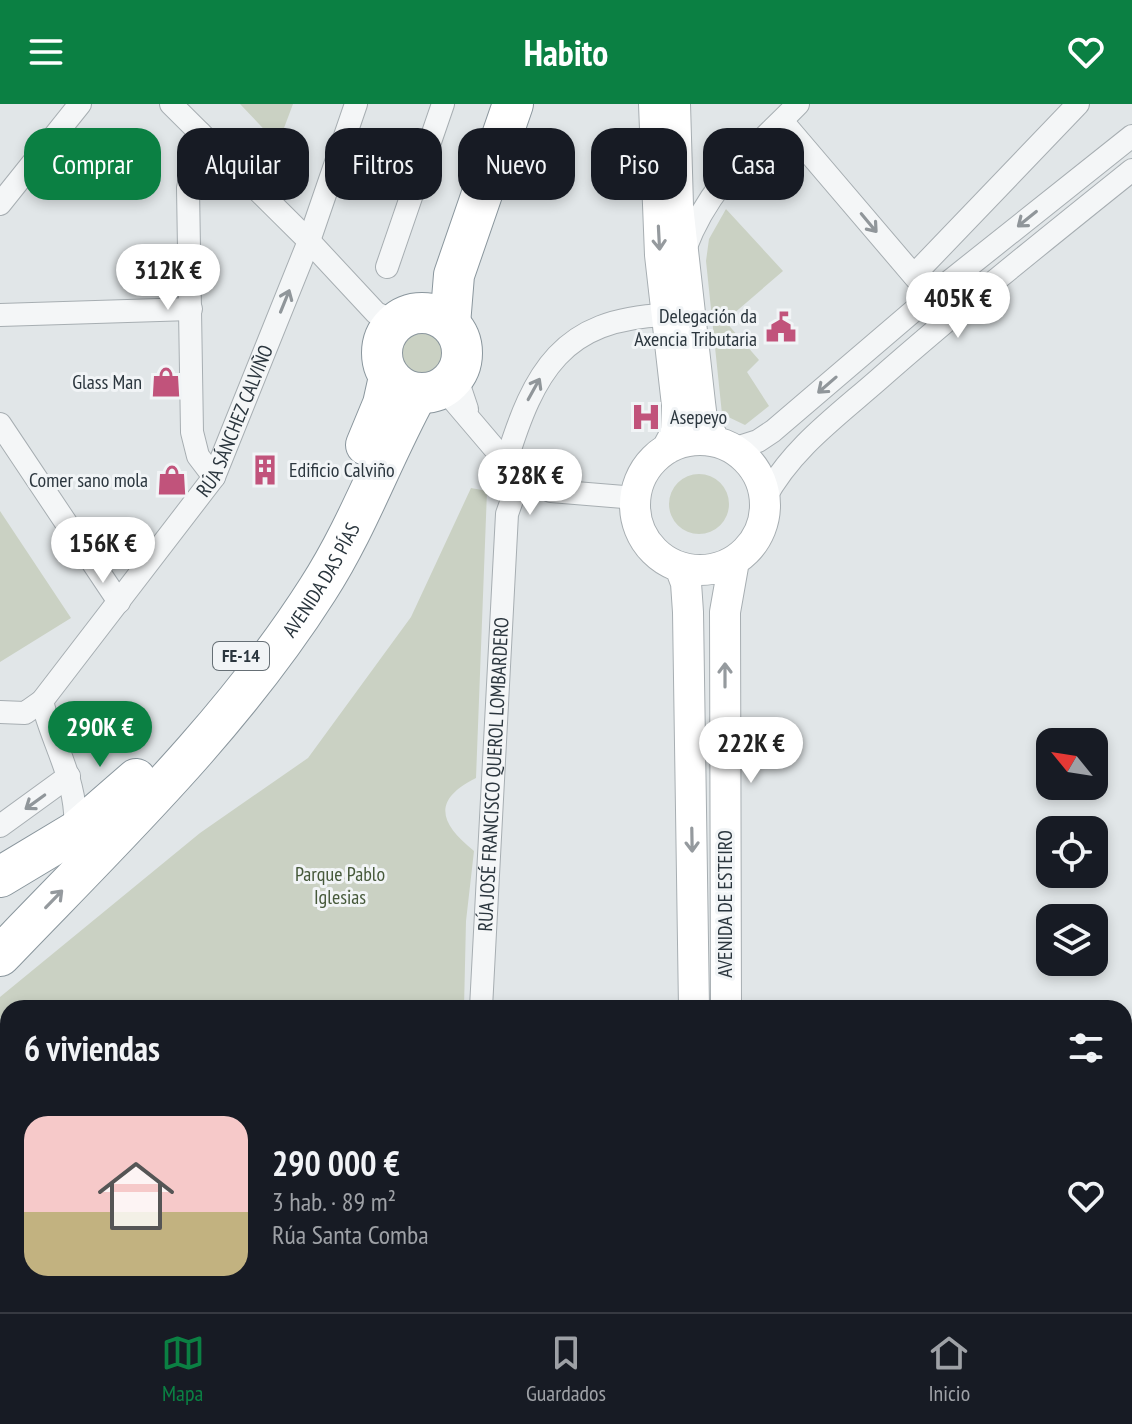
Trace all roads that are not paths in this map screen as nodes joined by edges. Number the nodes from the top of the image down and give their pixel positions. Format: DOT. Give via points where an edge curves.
graph roads {
  1 [pos="80,104"];
  2 [pos="171,104"];
  3 [pos="356,104"];
  4 [pos="443,104"];
  5 [pos="489,104"];
  6 [pos="513,104"];
  7 [pos="654,104"];
  8 [pos="675,104"];
  9 [pos="798,104"];
  10 [pos="1070,107"];
  11 [pos="782,121"];
  12 [pos="195,128"];
  13 [pos="675,128"];
  14 [pos="775,128"];
  15 [pos="1132,136"];
  16 [pos="1132,170"];
  17 [pos="188,200"];
  18 [pos="268,200"];
  19 [pos="678,200"];
  20 [pos="709,200"];
  21 [pos="0,204"];
  22 [pos="309,241"];
  23 [pos="683,254"];
  24 [pos="387,267"];
  25 [pos="914,275"];
  26 [pos="931,296"];
  27 [pos="191,309"];
  28 [pos="0,315"];
  29 [pos="665,315"];
  30 [pos="414,350"];
  31 [pos="0,424"];
  32 [pos="724,445"];
  33 [pos="667,449"];
  34 [pos="506,462"];
  35 [pos="214,477"];
  36 [pos="526,481"];
  37 [pos="636,498"];
  38 [pos="765,498"];
  39 [pos="734,561"];
  40 [pos="680,567"];
  41 [pos="119,602"];
  42 [pos="42,701"];
  43 [pos="0,712"];
  44 [pos="69,776"];
  45 [pos="116,797"];
  46 [pos="0,826"];
  47 [pos="75,832"];
  48 [pos="0,877"];
  49 [pos="0,956"];
  50 [pos="695,970"];
  51 [pos="481,1000"];
  52 [pos="694,1000"];
  53 [pos="715,1000"];
  54 [pos="721,1000"];
  1 -- 21 [label="street"];
  2 -- 12 [label="street"];
  3 -- 22 [label="street, RÚA SÁNCHEZ CALVIÑO"];
  4 -- 24 [label="street"];
  5 -- 30 [label="highway, AVENIDA DAS PÍAS / FE-14" via="419,296"];
  6 -- 30 [label="highway, AVENIDA DAS PÍAS / FE-14" via="454,275"];
  7 -- 29 [label="main road, one-way"];
  8 -- 13 [label="main road"];
  9 -- 11 [label="street"];
  10 -- 25 [label="street"];
  11 -- 14 [label="street"];
  11 -- 25 [label="street, one-way"];
  15 -- 26 [label="street, one-way"];
  16 -- 38 [label="street" via="824,427 775,479"];
  17 -- 27 [label="street"];
  18 -- 22 [label="street"];
  19 -- 23 [label="main road"];
  20 -- 23 [label="street"];
  22 -- 30 [label="street"];
  35 -- 22 [label="street, RÚA SÁNCHEZ CALVIÑO, one-way"];
  23 -- 32 [label="main road" via="702,419"];
  25 -- 26 [label="street"];
  26 -- 32 [label="street, one-way" via="773,431 758,441"];
  27 -- 28 [label="street"];
  27 -- 35 [label="street" via="192,432 198,456"];
  29 -- 33 [label="main road" via="678,421"];
  34 -- 29 [label="street, one-way" via="535,385 563,351 598,326"];
  30 -- 34 [label="street" via="459,390 473,420"];
  30 -- 45 [label="highway, AVENIDA DAS PÍAS / FE-14" via="321,533 251,643 197,711"];
  49 -- 30 [label="highway, AVENIDA DAS PÍAS / FE-14, one-way" via="195,752 281,644 359,517"];
  31 -- 41 [label="street"];
  32 -- 33 [label="main road" via="690,441"];
  32 -- 38 [label="main road" via="749,462"];
  33 -- 37 [label="main road" via="641,478"];
  34 -- 36 [label="street"];
  35 -- 41 [label="street, RÚA SÁNCHEZ CALVIÑO"];
  36 -- 37 [label="street" via="551,491"];
  36 -- 51 [label="street, RÚA JOSÉ FRANCISCO QUEROL LOMBARDERO" via="509,506 505,541"];
  37 -- 40 [label="main road" via="636,516 646,540"];
  38 -- 39 [label="main road" via="758,534"];
  39 -- 40 [label="main road" via="717,568"];
  54 -- 39 [label="main road, AVENIDA DE ESTEIRO, one-way" via="725,612"];
  40 -- 50 [label="main road, AVENIDA DE ESTEIRO, one-way" via="688,612"];
  41 -- 42 [label="street, RÚA SÁNCHEZ CALVIÑO"];
  42 -- 43 [label="street" via="25,713"];
  42 -- 44 [label="street"];
  44 -- 45 [label="street" via="92,791"];
  44 -- 46 [label="street, one-way"];
  44 -- 47 [label="street"];
  45 -- 47 [label="highway, AVENIDA DAS PÍAS / FE-14"];
  47 -- 48 [label="highway, AVENIDA DAS PÍAS / FE-14"];
  50 -- 52 [label="main road, AVENIDA DE ESTEIRO"];
  50 -- 53 [label="street"];
}
